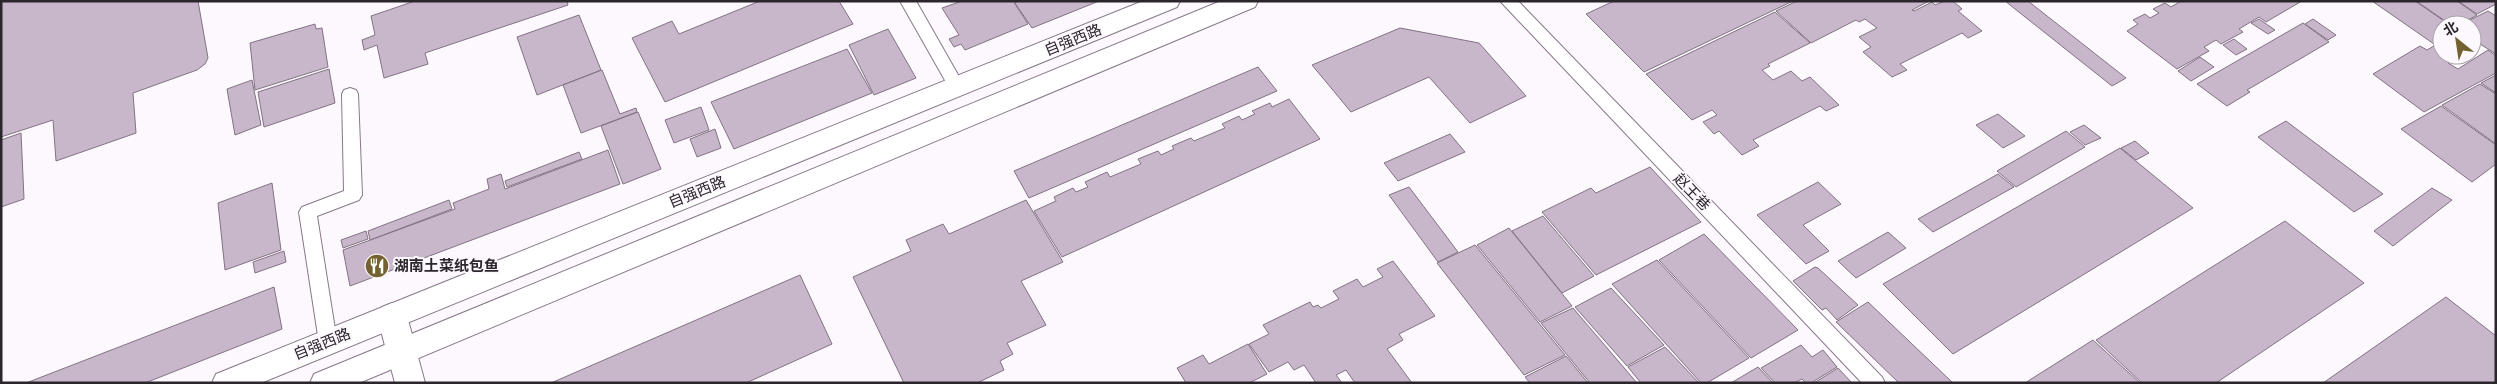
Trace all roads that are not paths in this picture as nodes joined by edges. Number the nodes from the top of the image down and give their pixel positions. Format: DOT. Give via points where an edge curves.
graph roads {
  1 [pos="908,1"];
  2 [pos="1168,1"];
  3 [pos="1246,1"];
  4 [pos="1508,1"];
  5 [pos="957,87"];
  6 [pos="350,94"];
  7 [pos="392,316"];
  8 [pos="328,342"];
  9 [pos="401,351"];
  10 [pos="227,383"];
  11 [pos="325,383"];
  12 [pos="410,383"];
  13 [pos="1875,383"];
  1 -- 5 [label="lane"];
  2 -- 5 [label="main road, 自强西路"];
  3 -- 9 [label="main road, 自强西路"];
  4 -- 13 [label="lane, 赵王巷"];
  5 -- 7 [label="main road, 自强西路"];
  6 -- 8 [label="lane" via="353,195 308,212"];
  7 -- 8 [label="main road, 自强西路"];
  7 -- 9 [label="main road"];
  8 -- 10 [label="main road, 自强西路"];
  9 -- 11 [label="main road, 自强西路"];
  9 -- 12 [label="main road"];
}
